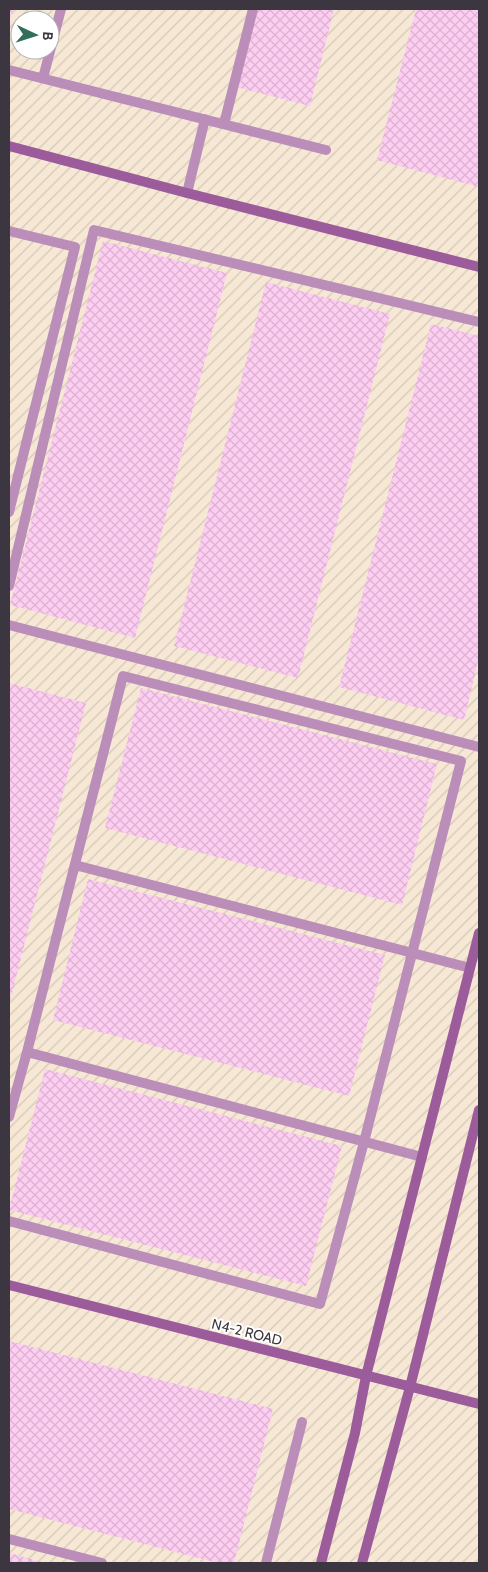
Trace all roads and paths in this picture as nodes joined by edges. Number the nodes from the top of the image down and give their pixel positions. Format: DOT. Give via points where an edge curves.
graph roads {
  1 [pos="61,9"];
  2 [pos="253,9"];
  3 [pos="9,70"];
  4 [pos="43,78"];
  5 [pos="205,119"];
  6 [pos="224,124"];
  7 [pos="9,146"];
  8 [pos="326,150"];
  9 [pos="187,193"];
  10 [pos="9,231"];
  11 [pos="479,267"];
  12 [pos="479,322"];
  13 [pos="9,512"];
  14 [pos="9,586"];
  15 [pos="9,625"];
  16 [pos="479,747"];
  17 [pos="75,865"];
  18 [pos="479,932"];
  19 [pos="412,954"];
  20 [pos="470,968"];
  21 [pos="27,1052"];
  22 [pos="479,1110"];
  23 [pos="9,1117"];
  24 [pos="364,1142"];
  25 [pos="422,1157"];
  26 [pos="9,1221"];
  27 [pos="9,1285"];
  28 [pos="366,1376"];
  29 [pos="410,1387"];
  30 [pos="479,1404"];
  31 [pos="302,1422"];
  32 [pos="9,1539"];
  33 [pos="102,1563"];
  34 [pos="266,1563"];
  35 [pos="320,1563"];
  36 [pos="362,1563"];
  1 -- 4 [label="lane"];
  2 -- 6 [label="lane"];
  3 -- 4 [label="lane"];
  4 -- 5 [label="lane"];
  5 -- 6 [label="lane"];
  5 -- 9 [label="lane"];
  6 -- 8 [label="lane"];
  7 -- 9 [label="street"];
  9 -- 11 [label="street"];
  10 -- 13 [label="lane" via="75,247"];
  12 -- 14 [label="lane" via="94,230"];
  15 -- 16 [label="lane"];
  17 -- 19 [label="lane"];
  17 -- 19 [label="lane" via="123,676 461,761"];
  17 -- 21 [label="lane"];
  18 -- 20 [label="street"];
  19 -- 20 [label="lane"];
  19 -- 24 [label="lane"];
  20 -- 25 [label="street"];
  21 -- 23 [label="lane"];
  21 -- 24 [label="lane"];
  22 -- 29 [label="street"];
  24 -- 25 [label="lane"];
  24 -- 26 [label="lane" via="320,1304"];
  25 -- 28 [label="street"];
  27 -- 28 [label="street, N4-2 ROAD"];
  28 -- 29 [label="street, N4-2 ROAD"];
  28 -- 35 [label="street" via="355,1433"];
  29 -- 30 [label="street, N4-2 ROAD"];
  29 -- 36 [label="street"];
  31 -- 34 [label="lane"];
  32 -- 33 [label="lane"];
}
